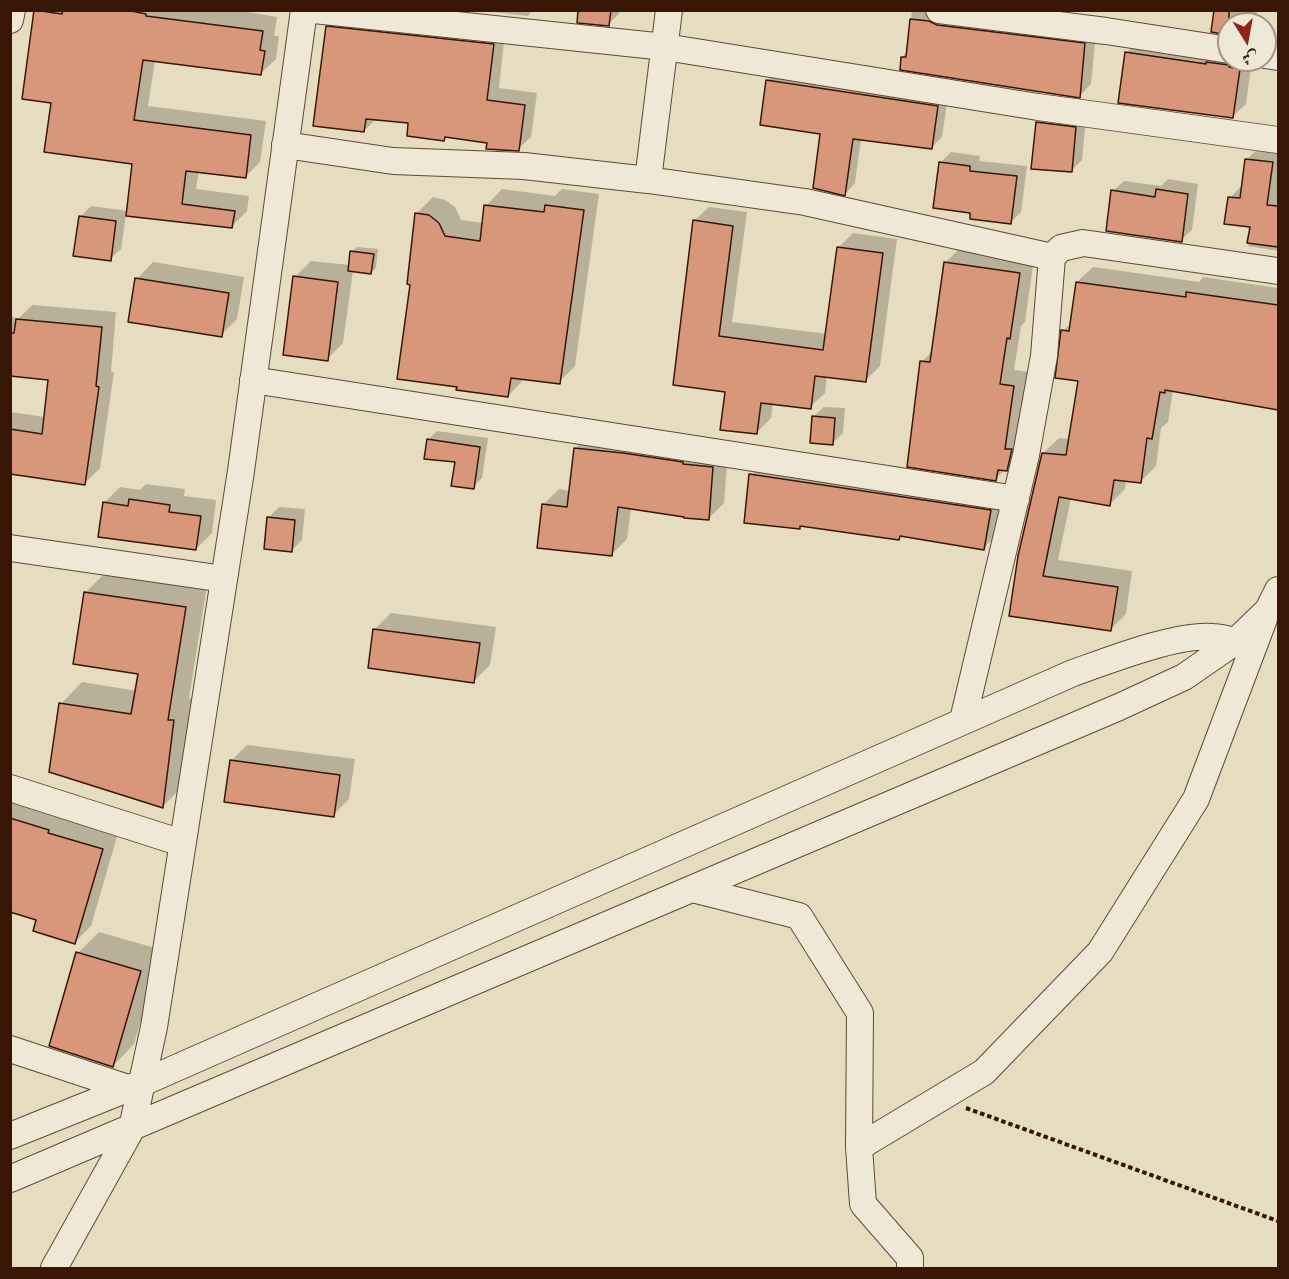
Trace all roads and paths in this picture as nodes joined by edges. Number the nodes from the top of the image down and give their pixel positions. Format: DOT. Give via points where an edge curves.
graph roads {
  1 [pos="12,10"];
  2 [pos="304,10"];
  3 [pos="314,10"];
  4 [pos="669,10"];
  5 [pos="939,10"];
  6 [pos="10,21"];
  7 [pos="664,46"];
  8 [pos="1217,48"];
  9 [pos="1278,140"];
  10 [pos="285,145"];
  11 [pos="648,180"];
  12 [pos="1052,257"];
  13 [pos="1278,271"];
  14 [pos="253,380"];
  15 [pos="1016,499"];
  16 [pos="10,548"];
  17 [pos="224,579"];
  18 [pos="1273,600"];
  19 [pos="1236,641"];
  20 [pos="963,720"];
  21 [pos="10,788"];
  22 [pos="182,843"];
  23 [pos="692,890"];
  24 [pos="10,1049"];
  25 [pos="135,1085"];
  26 [pos="939,1099"];
  27 [pos="132,1128"];
  28 [pos="10,1136"];
  29 [pos="860,1147"];
  30 [pos="10,1179"];
  31 [pos="1278,1221"];
  32 [pos="54,1269"];
  33 [pos="910,1269"];
  1 -- 6 [label="street"];
  2 -- 10 [label="street"];
  3 -- 7 [label="street"];
  4 -- 7 [label="street"];
  5 -- 8 [label="street"];
  7 -- 9 [label="street" via="1038,107"];
  7 -- 11 [label="street"];
  10 -- 11 [label="street" via="393,161 524,166"];
  10 -- 14 [label="street"];
  11 -- 12 [label="street" via="805,202"];
  12 -- 13 [label="street" via="1060,248 1083,243"];
  12 -- 15 [label="street" via="1044,356"];
  14 -- 15 [label="street"];
  14 -- 17 [label="street"];
  15 -- 20 [label="street"];
  16 -- 17 [label="street"];
  17 -- 22 [label="street"];
  18 -- 19 [label="street"];
  18 -- 26 [label="street" via="1196,799 1100,952 984,1072"];
  19 -- 20 [label="street" via="1194,637 1156,646 1072,674"];
  19 -- 23 [label="street" via="1185,677"];
  20 -- 25 [label="street"];
  21 -- 22 [label="street"];
  22 -- 25 [label="street" via="154,1027"];
  23 -- 27 [label="street"];
  23 -- 29 [label="street" via="799,916 860,1013"];
  24 -- 25 [label="street"];
  25 -- 27 [label="street"];
  25 -- 28 [label="street"];
  26 -- 29 [label="street"];
  26 -- 31 [label="path"];
  27 -- 30 [label="street"];
  27 -- 32 [label="street"];
  29 -- 33 [label="street" via="862,1204 910,1258"];
}
